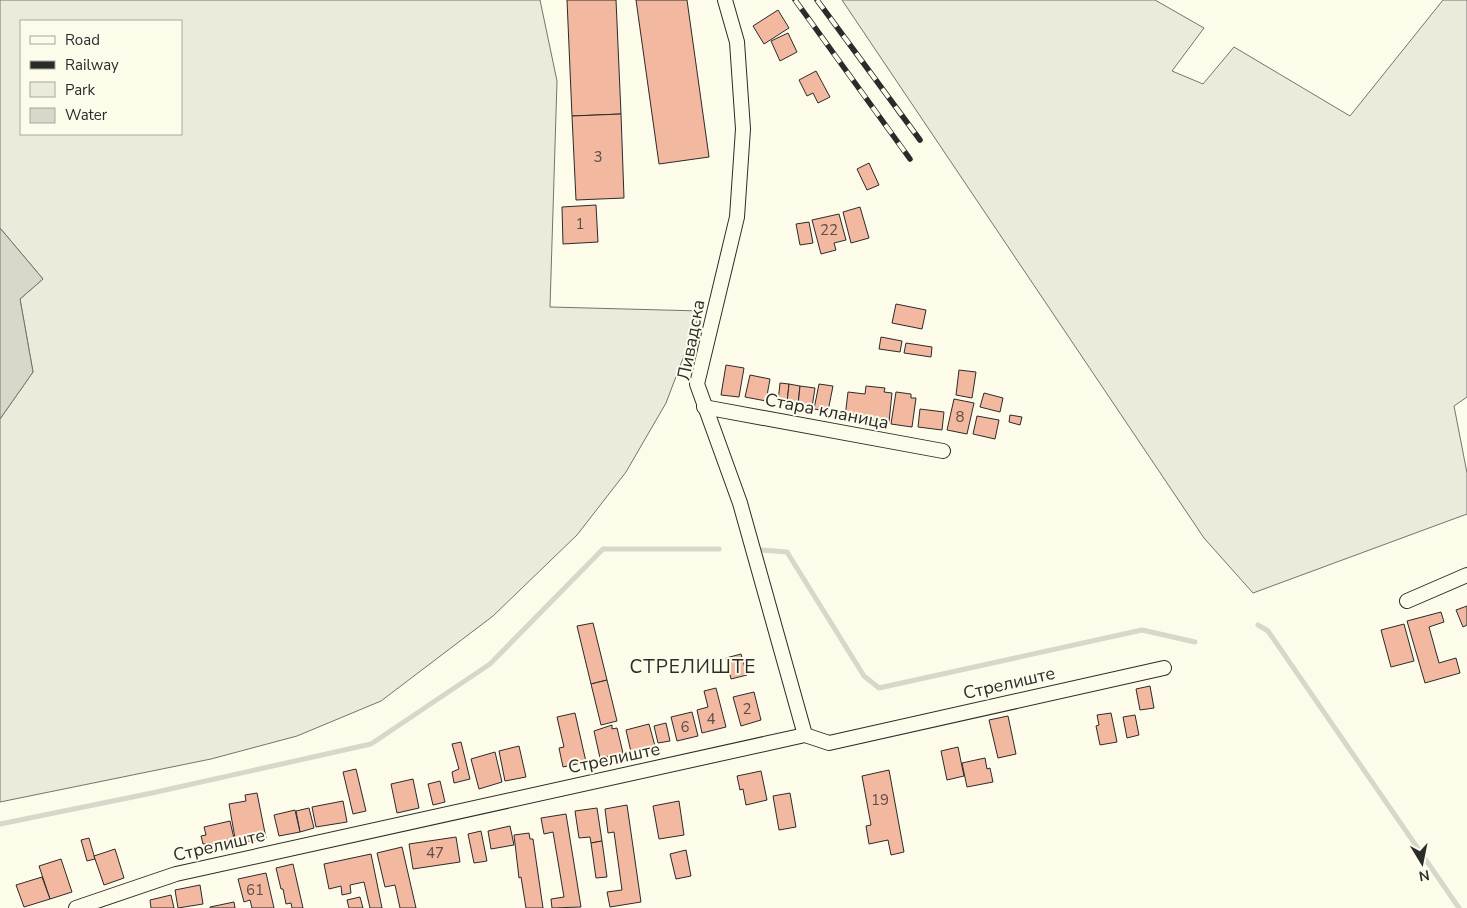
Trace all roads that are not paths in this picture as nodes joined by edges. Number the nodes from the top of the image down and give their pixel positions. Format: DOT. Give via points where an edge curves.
graph roads {
  1 [pos="725,0"];
  2 [pos="704,407"];
  3 [pos="943,451"];
  4 [pos="1467,575"];
  5 [pos="1407,601"];
  6 [pos="1164,668"];
  7 [pos="805,735"];
  8 [pos="76,908"];
  1 -- 2 [label="street, Ливадска" via="737,42 743,129 737,217 697,384"];
  2 -- 3 [label="street, Стара кланица"];
  2 -- 7 [label="street, Ливадска" via="740,503"];
  4 -- 5 [label="street"];
  6 -- 7 [label="street, Стрелиште" via="829,742"];
  7 -- 8 [label="street, Стрелиште" via="176,874"];
}
